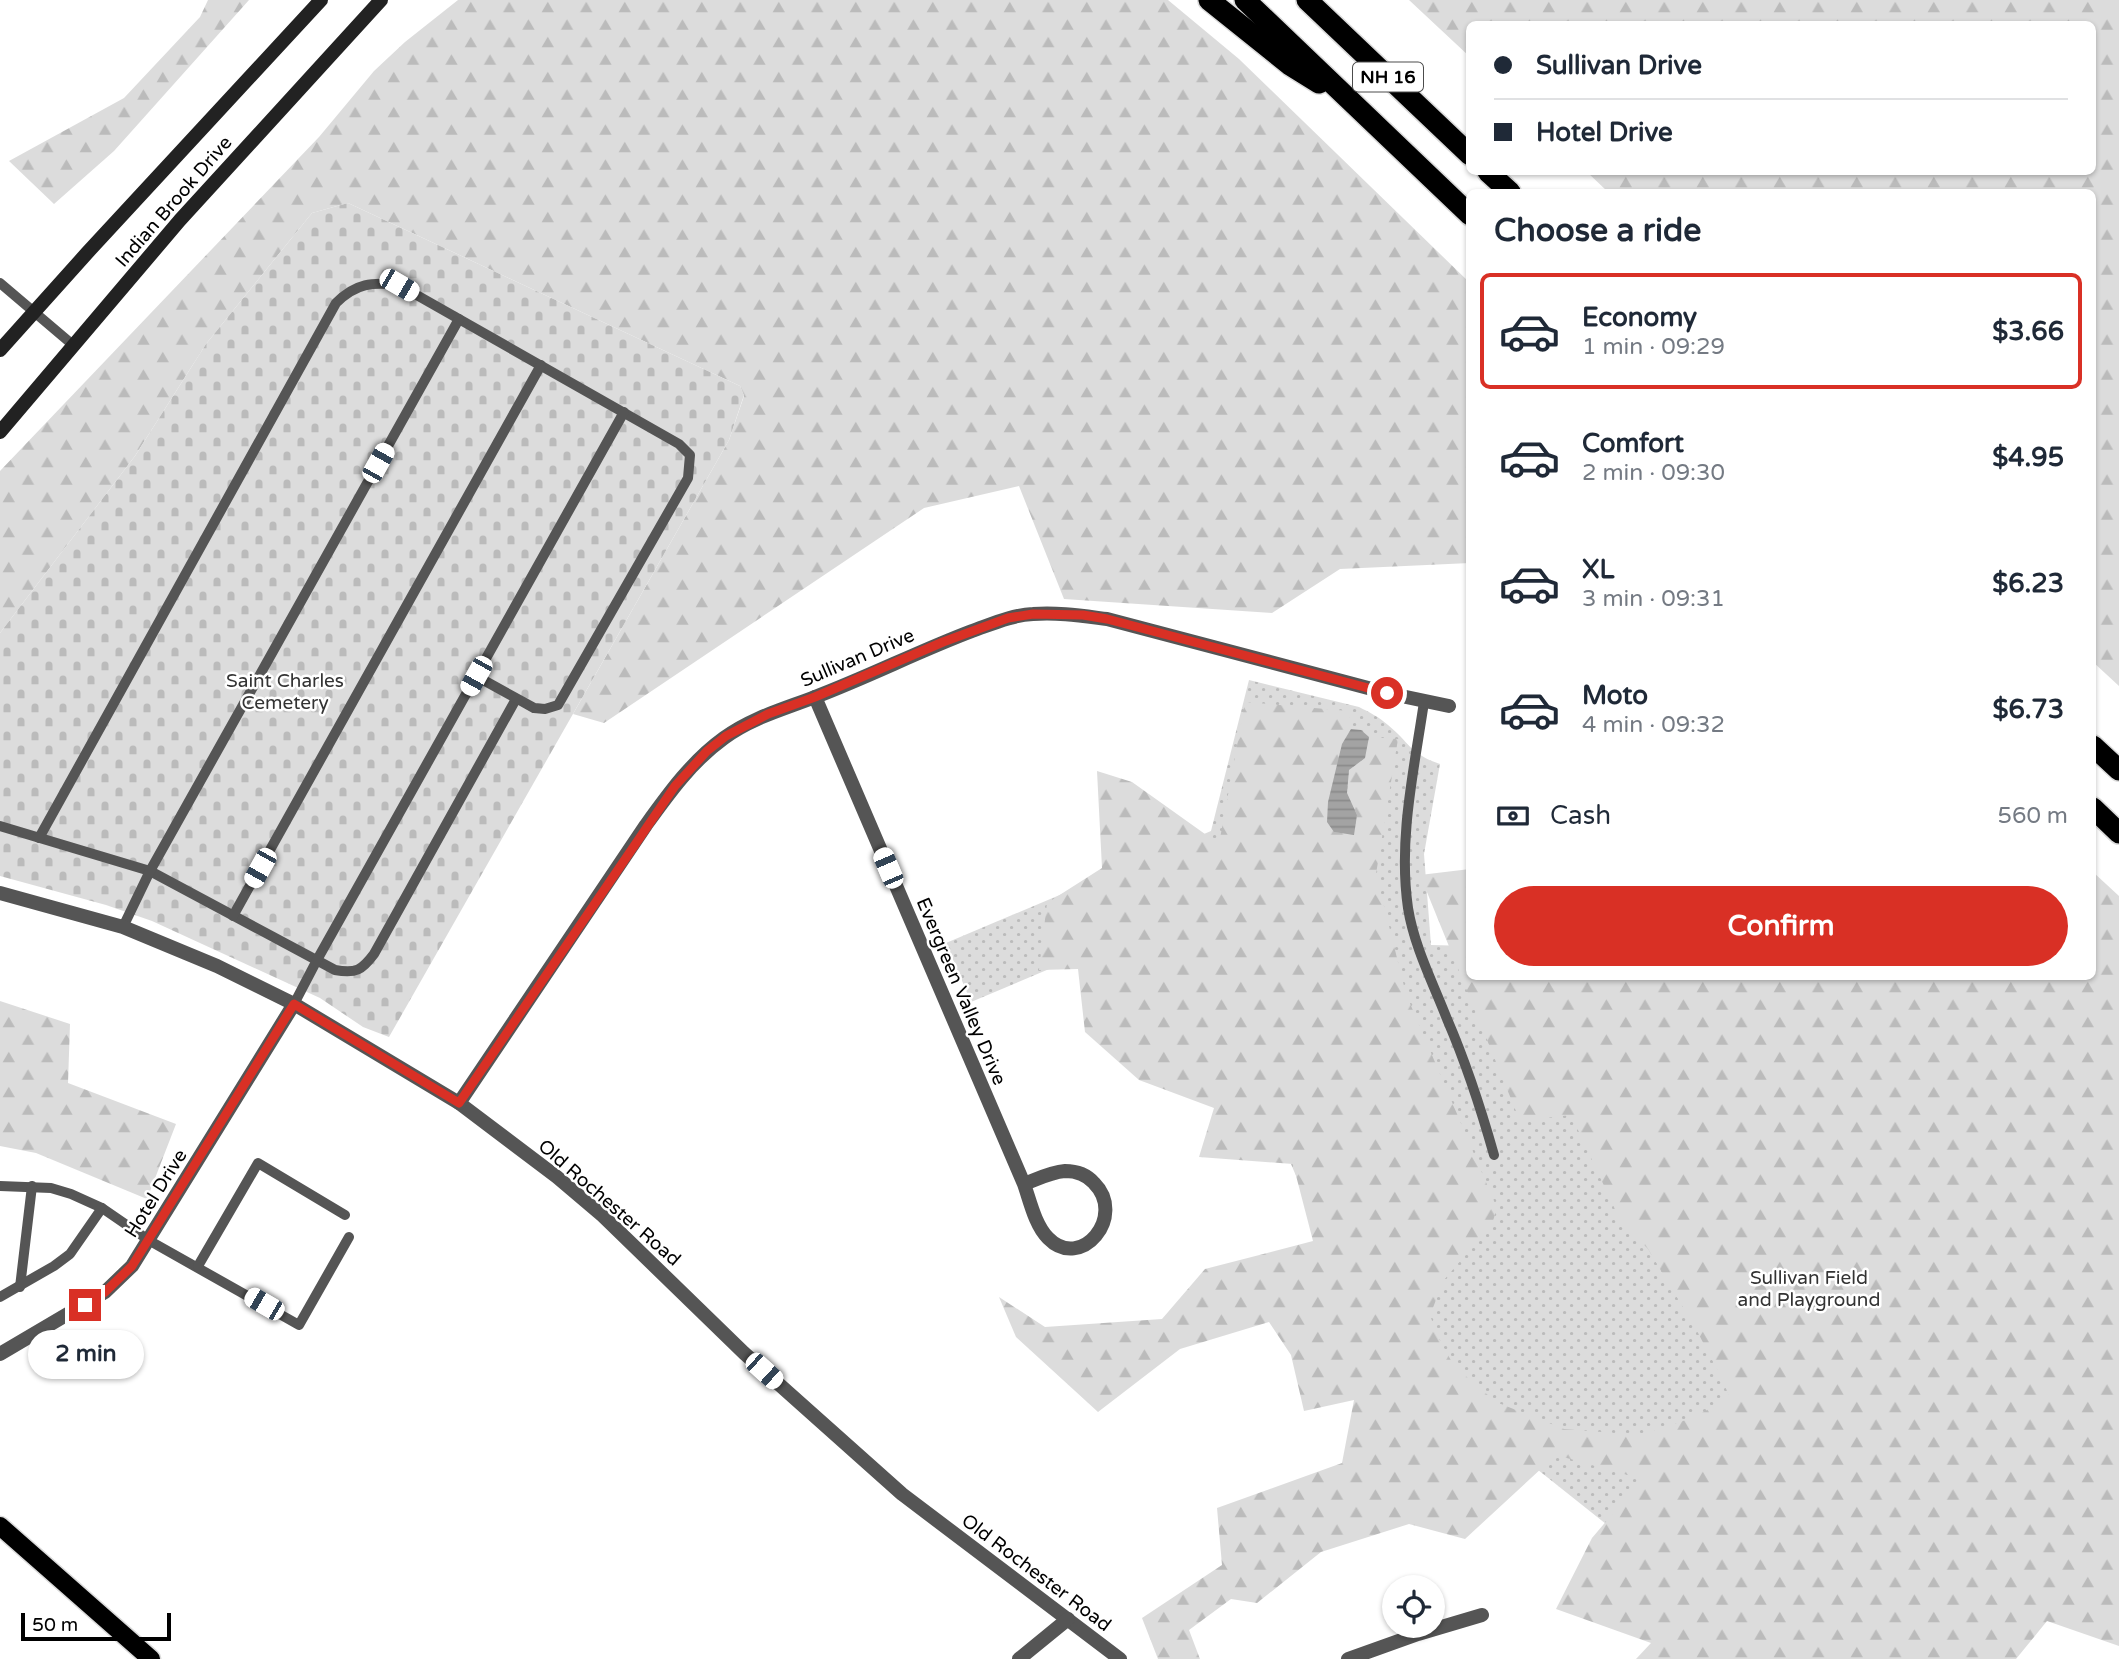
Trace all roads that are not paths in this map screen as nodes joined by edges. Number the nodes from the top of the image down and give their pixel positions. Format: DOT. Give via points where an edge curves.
graph roads {
  1 [pos="321,0"];
  2 [pos="381,0"];
  3 [pos="1209,0"];
  4 [pos="1245,0"];
  5 [pos="1307,0"];
  6 [pos="1352,102"];
  7 [pos="1466,151"];
  8 [pos="1491,175"];
  9 [pos="1507,189"];
  10 [pos="1466,211"];
  11 [pos="0,283"];
  12 [pos="34,311"];
  13 [pos="459,319"];
  14 [pos="73,345"];
  15 [pos="0,350"];
  16 [pos="541,365"];
  17 [pos="624,412"];
  18 [pos="0,432"];
  19 [pos="476,676"];
  20 [pos="815,697"];
  21 [pos="516,699"];
  22 [pos="1424,702"];
  23 [pos="1449,706"];
  24 [pos="2096,749"];
  25 [pos="2119,770"];
  26 [pos="2096,811"];
  27 [pos="0,826"];
  28 [pos="2119,833"];
  29 [pos="39,838"];
  30 [pos="150,871"];
  31 [pos="0,893"];
  32 [pos="233,916"];
  33 [pos="123,927"];
  34 [pos="317,960"];
  35 [pos="294,1004"];
  36 [pos="459,1103"];
  37 [pos="1494,1155"];
  38 [pos="1024,1184"];
  39 [pos="0,1186"];
  40 [pos="32,1186"];
  41 [pos="102,1208"];
  42 [pos="345,1215"];
  43 [pos="349,1237"];
  44 [pos="149,1241"];
  45 [pos="198,1266"];
  46 [pos="20,1287"];
  47 [pos="0,1297"];
  48 [pos="0,1354"];
  49 [pos="0,1526"];
  50 [pos="1482,1615"];
  51 [pos="1068,1619"];
  52 [pos="150,1659"];
  53 [pos="1019,1659"];
  54 [pos="1120,1659"];
  55 [pos="1348,1659"];
  1 -- 12 [label="main road, Indian Brook Drive"];
  2 -- 14 [label="main road, Indian Brook Drive" via="242,150"];
  3 -- 6 [label="highway" via="1290,65"];
  4 -- 6 [label="highway, NH 16"];
  5 -- 7 [label="highway, NH 16"];
  6 -- 10 [label="highway, NH 16"];
  8 -- 9 [label="highway"];
  11 -- 12 [label="lane"];
  12 -- 14 [label="lane"];
  12 -- 15 [label="main road, Indian Brook Drive"];
  13 -- 16 [label="lane"];
  13 -- 29 [label="lane" via="399,285 365,285 336,303"];
  13 -- 30 [label="lane"];
  14 -- 18 [label="main road, Indian Brook Drive"];
  16 -- 17 [label="lane"];
  16 -- 32 [label="lane"];
  17 -- 19 [label="lane"];
  17 -- 21 [label="lane" via="690,455 688,478 558,705 534,708"];
  19 -- 21 [label="lane"];
  19 -- 34 [label="lane"];
  20 -- 22 [label="street, Sullivan Drive" via="943,642 1008,618 1033,614 1107,619"];
  20 -- 36 [label="street, Sullivan Drive" via="726,736 675,786"];
  20 -- 38 [label="street, Evergreen Valley Drive"];
  21 -- 34 [label="lane" via="365,966 350,973"];
  22 -- 23 [label="street, Sullivan Drive"];
  22 -- 37 [label="lane" via="1405,840 1408,911"];
  24 -- 25 [label="highway"];
  26 -- 28 [label="highway"];
  27 -- 29 [label="lane"];
  29 -- 30 [label="lane"];
  30 -- 32 [label="lane"];
  30 -- 33 [label="lane"];
  31 -- 33 [label="street, Old Rochester Road"];
  32 -- 34 [label="lane"];
  33 -- 35 [label="street, Old Rochester Road"];
  34 -- 35 [label="lane"];
  35 -- 36 [label="street, Old Rochester Road"];
  35 -- 44 [label="street, Hotel Drive"];
  36 -- 51 [label="street, Old Rochester Road" via="603,1216 744,1353 902,1494"];
  38 -- 38 [label="street, Evergreen Valley Drive" via="1042,1231 1058,1246 1081,1247 1101,1230 1106,1203 1093,1180 1068,1171"];
  39 -- 40 [label="lane"];
  40 -- 41 [label="lane" via="71,1194"];
  40 -- 46 [label="lane"];
  41 -- 44 [label="lane"];
  41 -- 46 [label="lane" via="69,1254"];
  42 -- 45 [label="lane" via="258,1163"];
  43 -- 45 [label="lane" via="299,1325"];
  44 -- 45 [label="lane"];
  44 -- 48 [label="street, Hotel Drive" via="105,1292"];
  46 -- 47 [label="lane"];
  49 -- 52 [label="main road"];
  50 -- 55 [label="street"];
  51 -- 53 [label="street"];
  51 -- 54 [label="street, Old Rochester Road"];
}
